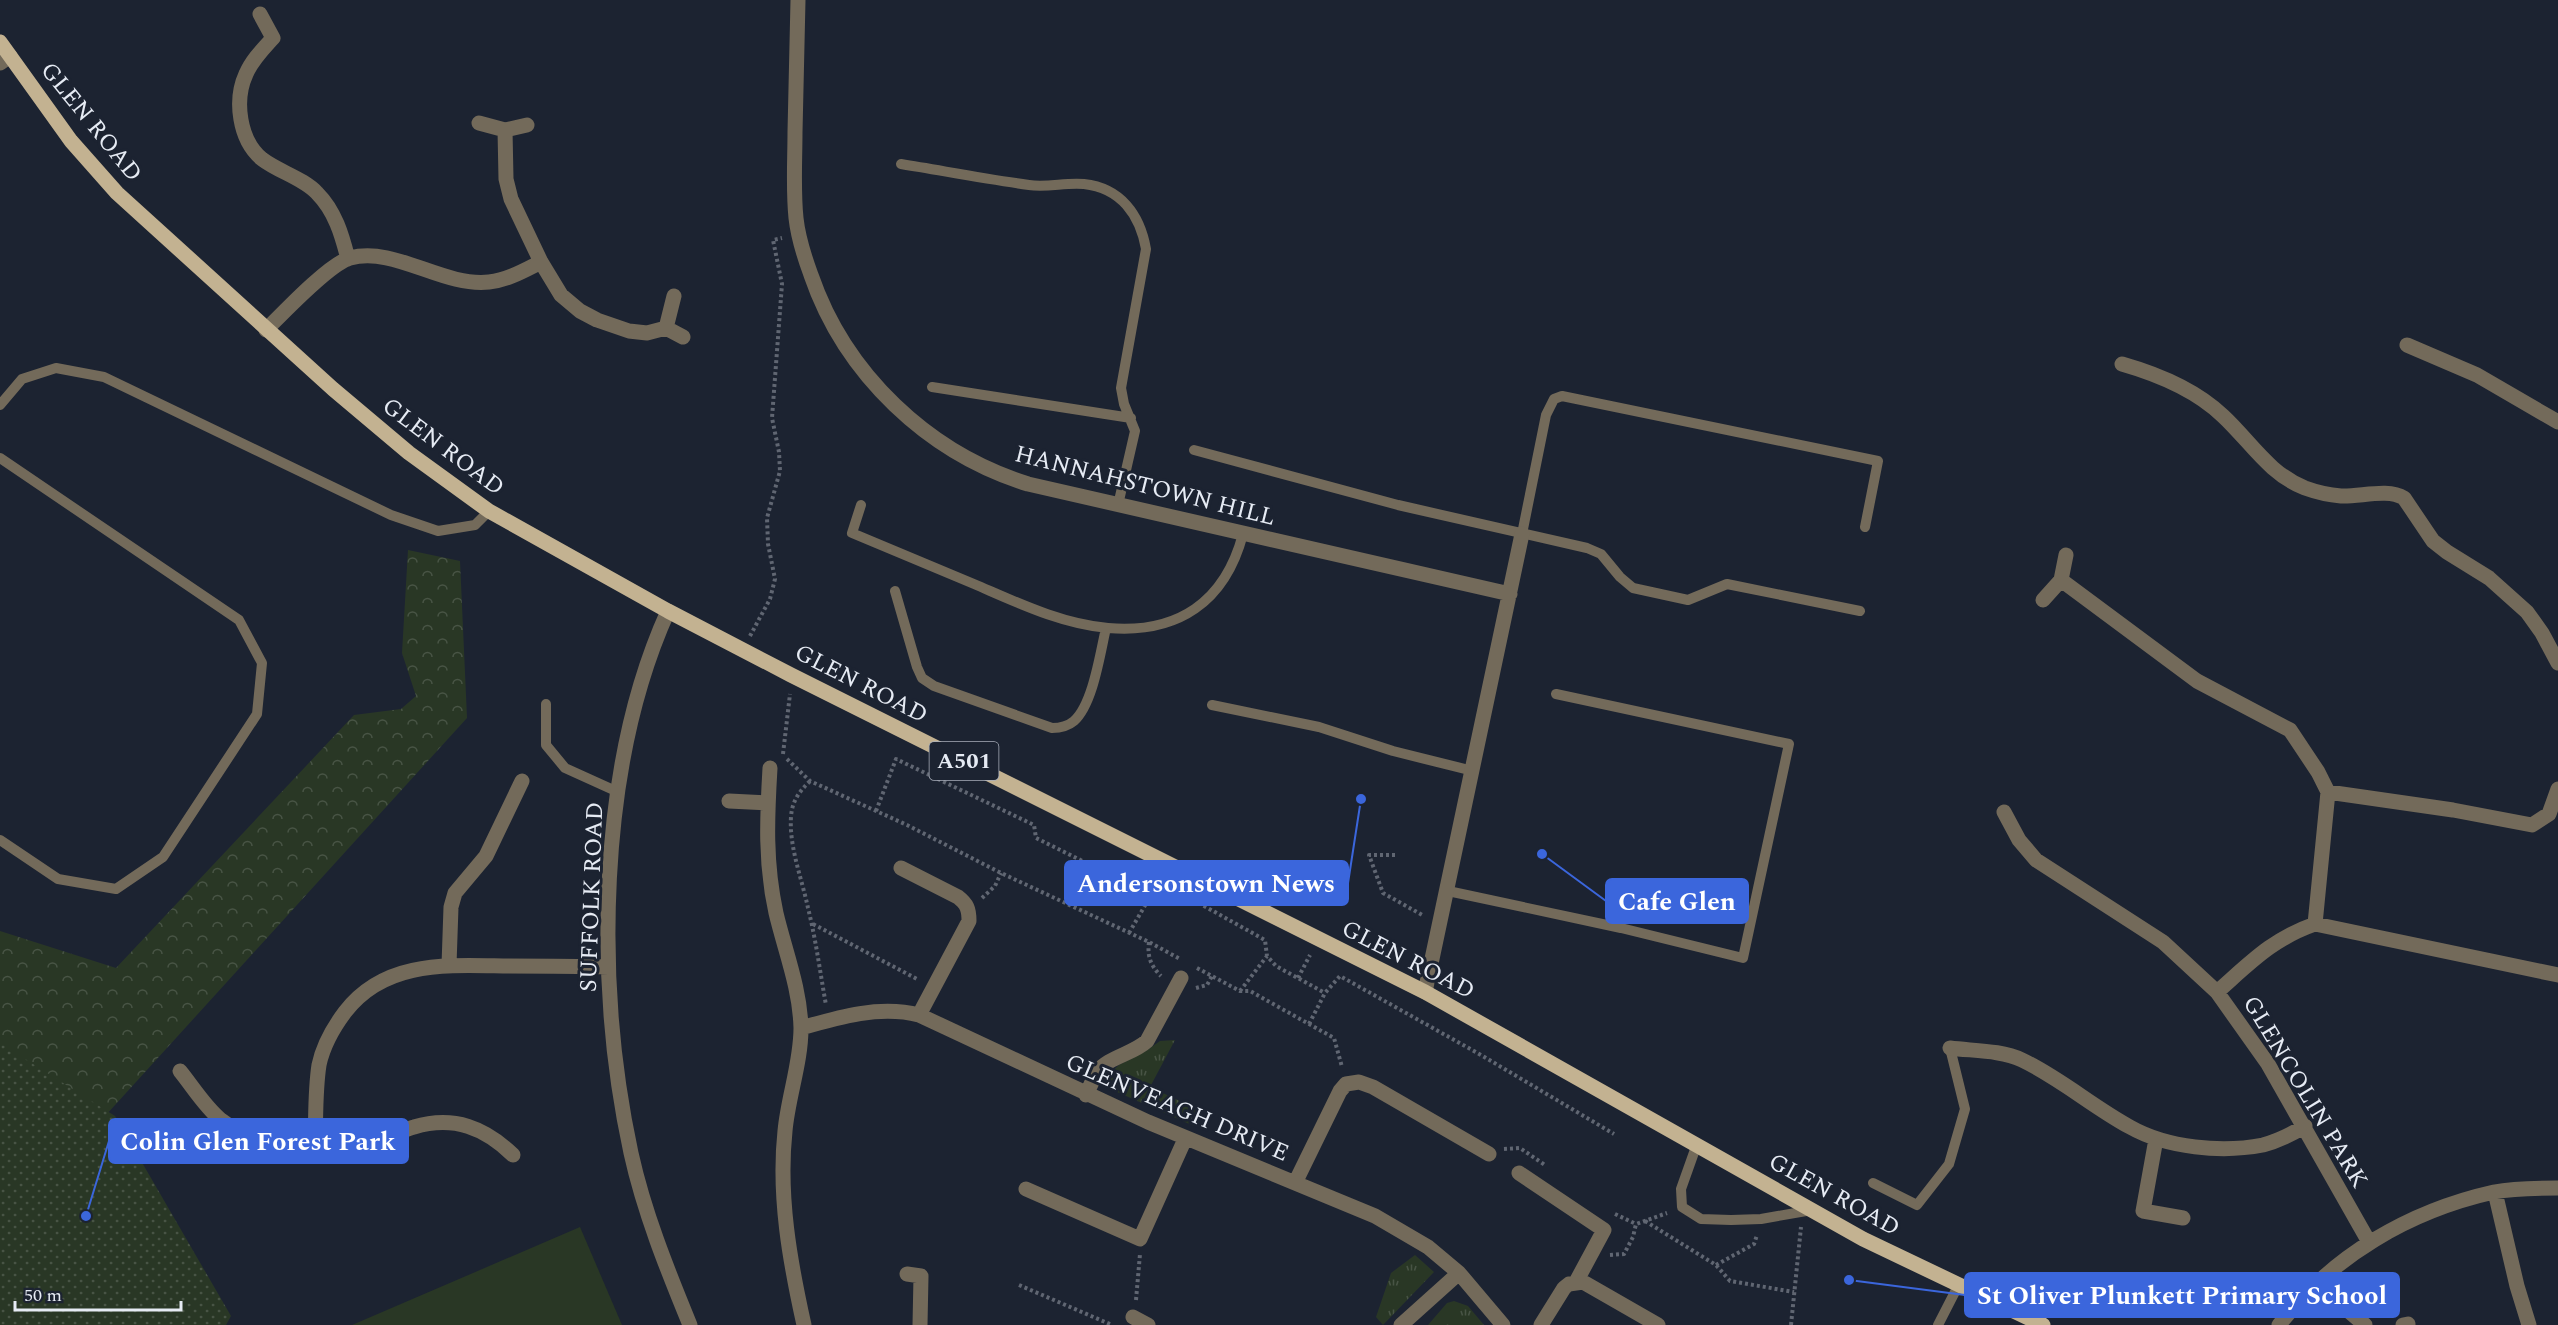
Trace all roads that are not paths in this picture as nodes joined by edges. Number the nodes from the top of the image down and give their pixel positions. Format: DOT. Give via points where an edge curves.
graph roads {
  1 [pos="798,0"];
  2 [pos="260,14"];
  3 [pos="0,42"];
  4 [pos="5,60"];
  5 [pos="479,123"];
  6 [pos="527,125"];
  7 [pos="505,130"];
  8 [pos="901,164"];
  9 [pos="348,259"];
  10 [pos="541,262"];
  11 [pos="674,296"];
  12 [pos="666,328"];
  13 [pos="266,330"];
  14 [pos="683,337"];
  15 [pos="2407,345"];
  16 [pos="2122,364"];
  17 [pos="932,387"];
  18 [pos="0,405"];
  19 [pos="1131,418"];
  20 [pos="2558,422"];
  21 [pos="1194,450"];
  22 [pos="0,458"];
  23 [pos="861,505"];
  24 [pos="1118,505"];
  25 [pos="489,511"];
  26 [pos="1864,527"];
  27 [pos="1243,534"];
  28 [pos="1522,534"];
  29 [pos="2066,555"];
  30 [pos="2061,580"];
  31 [pos="895,591"];
  32 [pos="1510,594"];
  33 [pos="2043,600"];
  34 [pos="668,611"];
  35 [pos="1860,611"];
  36 [pos="1106,628"];
  37 [pos="2558,663"];
  38 [pos="1556,694"];
  39 [pos="546,704"];
  40 [pos="1212,705"];
  41 [pos="770,768"];
  42 [pos="1473,771"];
  43 [pos="522,781"];
  44 [pos="2558,789"];
  45 [pos="618,792"];
  46 [pos="2328,792"];
  47 [pos="729,801"];
  48 [pos="768,803"];
  49 [pos="2004,812"];
  50 [pos="0,840"];
  51 [pos="901,868"];
  52 [pos="1448,891"];
  53 [pos="2315,924"];
  54 [pos="449,965"];
  55 [pos="608,967"];
  56 [pos="2558,975"];
  57 [pos="1181,978"];
  58 [pos="1425,992"];
  59 [pos="2217,992"];
  60 [pos="919,1015"];
  61 [pos="801,1028"];
  62 [pos="1950,1048"];
  63 [pos="180,1071"];
  64 [pos="1086,1095"];
  65 [pos="2305,1126"];
  66 [pos="1185,1139"];
  67 [pos="2156,1139"];
  68 [pos="315,1143"];
  69 [pos="1697,1144"];
  70 [pos="1489,1154"];
  71 [pos="513,1155"];
  72 [pos="1519,1173"];
  73 [pos="1295,1183"];
  74 [pos="1873,1183"];
  75 [pos="2558,1188"];
  76 [pos="1026,1189"];
  77 [pos="2495,1192"];
  78 [pos="1807,1211"];
  79 [pos="2182,1218"];
  80 [pos="2369,1242"];
  81 [pos="1459,1273"];
  82 [pos="907,1274"];
  83 [pos="1576,1282"];
  84 [pos="2317,1284"];
  85 [pos="1958,1286"];
  86 [pos="1133,1317"];
  87 [pos="690,1325"];
  88 [pos="804,1325"];
  89 [pos="920,1325"];
  90 [pos="1148,1325"];
  91 [pos="1401,1325"];
  92 [pos="1503,1325"];
  93 [pos="1541,1325"];
  94 [pos="1658,1325"];
  95 [pos="1938,1325"];
  96 [pos="2043,1325"];
  97 [pos="2279,1325"];
  98 [pos="2365,1325"];
  99 [pos="2529,1325"];
  1 -- 24 [label="street, HANNAHSTOWN HILL" via="794,184 798,233 816,288 856,363 879,390 949,449 1006,477"];
  2 -- 9 [label="street" via="273,38 252,63 241,86 244,133 261,158 316,192 336,220"];
  3 -- 4 [label="main road, GLEN ROAD / A501"];
  4 -- 13 [label="main road, GLEN ROAD / A501" via="117,193"];
  5 -- 7 [label="street"];
  6 -- 7 [label="street"];
  7 -- 10 [label="street" via="506,178 512,200"];
  8 -- 19 [label="lane" via="1033,186 1084,184 1103,189 1134,213 1146,249 1121,388"];
  9 -- 10 [label="street" via="380,257 467,282 502,279"];
  9 -- 13 [label="street" via="305,292"];
  10 -- 12 [label="street" via="561,295 597,320 628,331 647,333"];
  11 -- 12 [label="street"];
  12 -- 14 [label="street"];
  13 -- 25 [label="main road, GLEN ROAD / A501" via="409,453"];
  15 -- 20 [label="street" via="2477,375"];
  16 -- 37 [label="street" via="2167,381 2211,406 2259,456 2293,483 2340,496 2397,493 2433,541 2489,578 2527,612"];
  17 -- 19 [label="lane"];
  18 -- 25 [label="lane" via="22,379 56,369 104,377 391,515 438,531 476,525"];
  19 -- 24 [label="lane" via="1135,431"];
  21 -- 28 [label="lane"];
  22 -- 50 [label="lane" via="239,620 262,663 257,714 164,857 116,889 58,879"];
  23 -- 36 [label="lane" via="852,533 1038,611"];
  24 -- 27 [label="street, HANNAHSTOWN HILL"];
  25 -- 34 [label="main road, GLEN ROAD / A501"];
  26 -- 28 [label="lane" via="1878,461 1562,396 1554,399 1546,416"];
  27 -- 32 [label="street, HANNAHSTOWN HILL"];
  27 -- 36 [label="lane" via="1232,568 1213,594 1195,609 1177,620 1153,626"];
  28 -- 32 [label="street"];
  28 -- 35 [label="lane" via="1601,554 1633,588 1688,600 1727,584"];
  29 -- 30 [label="street"];
  30 -- 33 [label="street"];
  30 -- 46 [label="street" via="2197,681 2290,730"];
  31 -- 36 [label="lane" via="922,678 934,686 1052,728 1062,728 1080,715"];
  32 -- 42 [label="street"];
  34 -- 45 [label="street, SUFFOLK ROAD" via="652,648"];
  34 -- 58 [label="main road, GLEN ROAD / A501"];
  38 -- 52 [label="lane" via="1789,744 1743,958"];
  39 -- 45 [label="lane" via="546,745 565,768"];
  40 -- 42 [label="lane" via="1319,727"];
  41 -- 48 [label="street"];
  42 -- 52 [label="street"];
  43 -- 54 [label="street" via="486,856 455,892"];
  44 -- 46 [label="street" via="2549,814 2532,825"];
  45 -- 55 [label="street, SUFFOLK ROAD"];
  46 -- 53 [label="street"];
  47 -- 48 [label="street"];
  48 -- 61 [label="street" via="769,877 790,961"];
  49 -- 59 [label="street, GLENCOLIN PARK" via="2019,840 2036,860 2163,942"];
  51 -- 60 [label="street" via="958,897 969,910 969,921"];
  52 -- 58 [label="street"];
  53 -- 56 [label="street"];
  53 -- 59 [label="street" via="2289,933"];
  54 -- 55 [label="street"];
  54 -- 68 [label="street" via="427,966 386,978 368,988 346,1010 326,1043 319,1065"];
  55 -- 87 [label="street, SUFFOLK ROAD" via="621,1096 632,1154 648,1214"];
  57 -- 64 [label="street" via="1147,1041 1105,1065"];
  58 -- 69 [label="main road, GLEN ROAD / A501"];
  59 -- 65 [label="street, GLENCOLIN PARK" via="2268,1064"];
  60 -- 61 [label="street, GLENVEAGH DRIVE" via="891,1011 862,1013"];
  60 -- 64 [label="street, GLENVEAGH DRIVE"];
  61 -- 88 [label="street" via="783,1169 791,1260"];
  62 -- 67 [label="street" via="2020,1059"];
  62 -- 74 [label="lane" via="1965,1109 1949,1164 1917,1205"];
  63 -- 68 [label="street" via="219,1118 252,1136 277,1143"];
  64 -- 66 [label="street, GLENVEAGH DRIVE"];
  65 -- 67 [label="street" via="2265,1144 2239,1148 2201,1147"];
  65 -- 80 [label="street, GLENCOLIN PARK"];
  66 -- 73 [label="street, GLENVEAGH DRIVE"];
  66 -- 76 [label="street" via="1140,1239"];
  67 -- 79 [label="street" via="2143,1211"];
  68 -- 71 [label="street" via="378,1140 414,1127 454,1124 475,1127 496,1138"];
  69 -- 78 [label="main road, GLEN ROAD / A501"];
  69 -- 78 [label="lane" via="1681,1189 1682,1207 1701,1220 1761,1219"];
  70 -- 73 [label="street" via="1373,1087 1347,1083"];
  72 -- 83 [label="street" via="1604,1230"];
  73 -- 81 [label="street, GLENVEAGH DRIVE" via="1401,1230"];
  75 -- 77 [label="street"];
  77 -- 80 [label="street" via="2412,1219"];
  77 -- 99 [label="street"];
  78 -- 85 [label="main road, GLEN ROAD / A501"];
  80 -- 84 [label="street"];
  81 -- 91 [label="street"];
  81 -- 92 [label="street, GLENVEAGH DRIVE"];
  82 -- 89 [label="street" via="921,1276"];
  83 -- 93 [label="street" via="1564,1288"];
  83 -- 94 [label="street" via="1592,1285"];
  84 -- 97 [label="street"];
  84 -- 98 [label="street"];
  85 -- 95 [label="lane"];
  85 -- 96 [label="main road, GLEN ROAD / A501"];
  86 -- 90 [label="street"];
}
